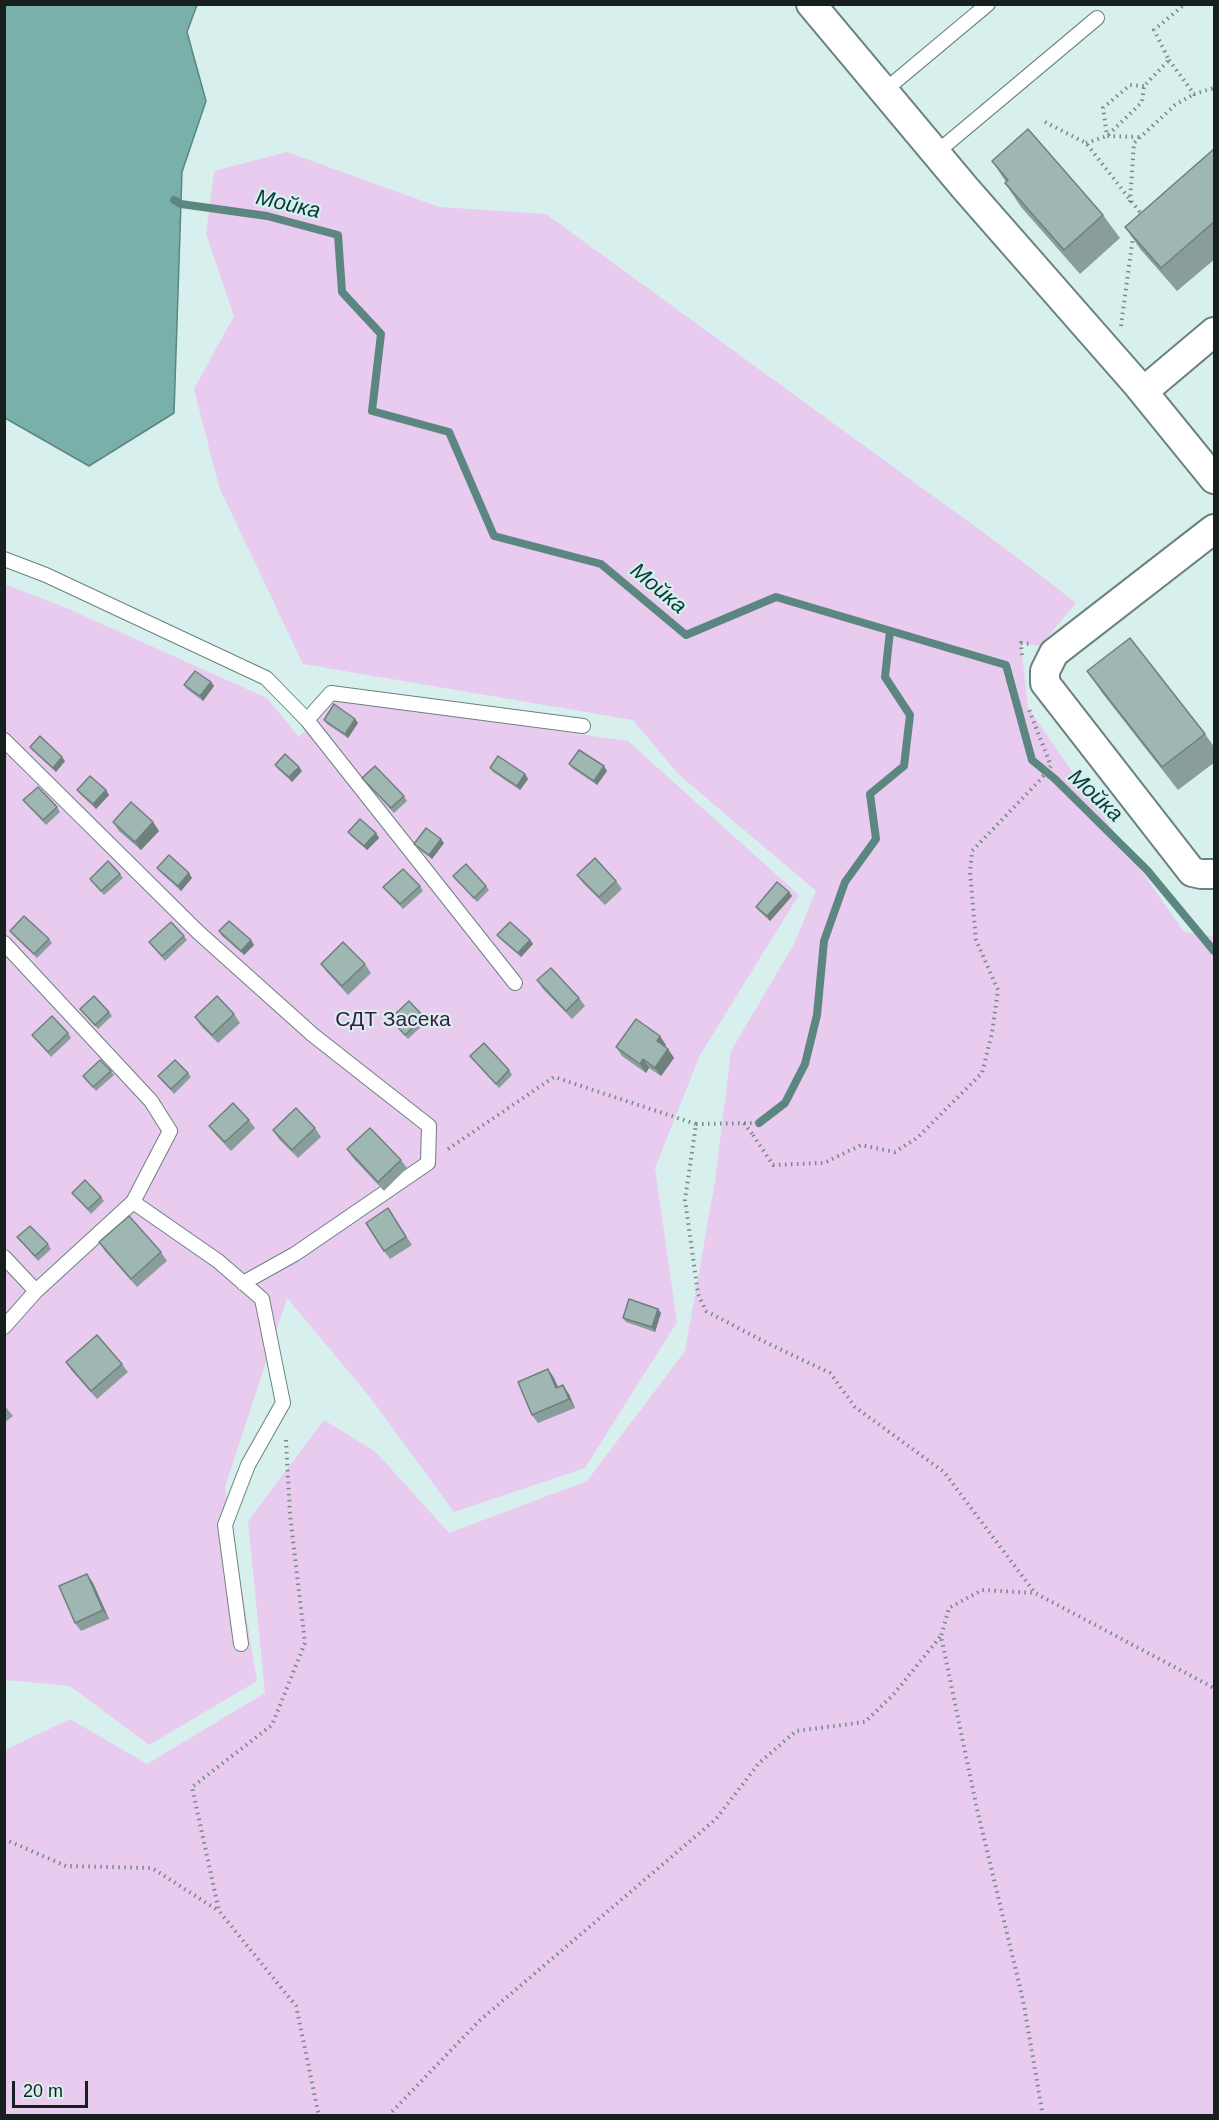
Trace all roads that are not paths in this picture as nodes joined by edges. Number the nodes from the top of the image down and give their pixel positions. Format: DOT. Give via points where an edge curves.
graph roads {
  1 [pos="811,4"];
  2 [pos="988,4"];
  3 [pos="1097,18"];
  4 [pos="884,92"];
  5 [pos="936,153"];
  6 [pos="1215,332"];
  7 [pos="1136,383"];
  8 [pos="1215,479"];
  9 [pos="1215,529"];
  10 [pos="4,559"];
  11 [pos="307,720"];
  12 [pos="583,726"];
  13 [pos="4,740"];
  14 [pos="1215,874"];
  15 [pos="4,943"];
  16 [pos="515,983"];
  17 [pos="132,1202"];
  18 [pos="4,1257"];
  19 [pos="243,1283"];
  20 [pos="36,1291"];
  21 [pos="4,1327"];
  22 [pos="241,1644"];
  1 -- 4 [label="street"];
  2 -- 4 [label="lane"];
  3 -- 5 [label="lane"];
  4 -- 5 [label="street"];
  5 -- 7 [label="street"];
  6 -- 7 [label="street" via="1150,385"];
  7 -- 8 [label="street"];
  9 -- 14 [label="street" via="1054,653 1045,671 1046,683 1192,872"];
  10 -- 11 [label="lane" via="266,678"];
  11 -- 12 [label="lane" via="331,693"];
  11 -- 16 [label="lane"];
  13 -- 19 [label="lane" via="198,932 313,1035 429,1126 428,1163 295,1254"];
  15 -- 17 [label="lane" via="151,1101 170,1131"];
  17 -- 19 [label="lane"];
  17 -- 20 [label="lane"];
  18 -- 20 [label="lane"];
  19 -- 22 [label="lane" via="262,1299 283,1403 248,1465 225,1524"];
  20 -- 21 [label="lane"];
}
